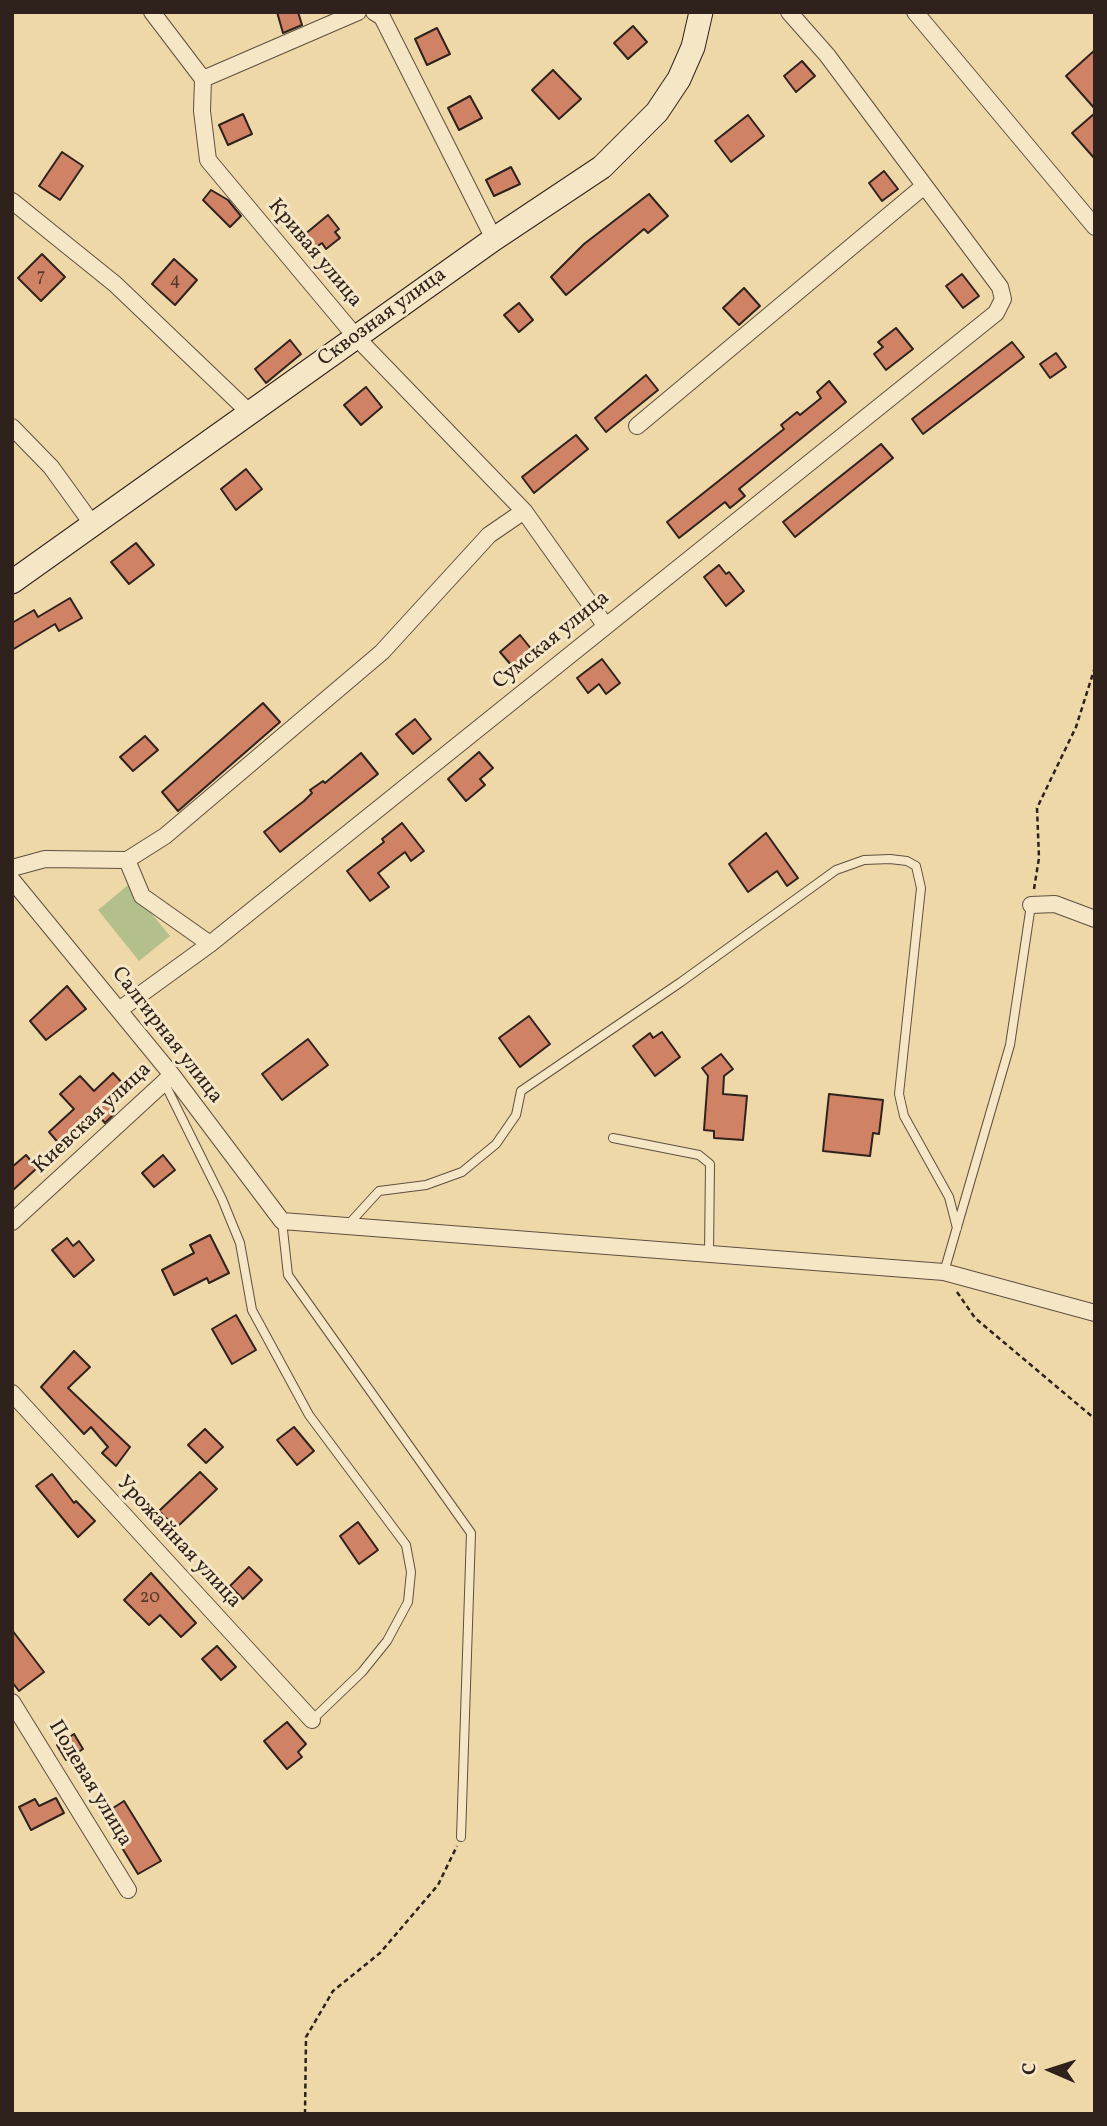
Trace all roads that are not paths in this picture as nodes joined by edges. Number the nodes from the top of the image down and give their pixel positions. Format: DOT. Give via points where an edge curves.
graph roads {
  1 [pos="152,12"];
  2 [pos="358,12"];
  3 [pos="373,12"];
  4 [pos="701,12"];
  5 [pos="789,12"];
  6 [pos="915,12"];
  7 [pos="203,79"];
  8 [pos="924,186"];
  9 [pos="12,201"];
  10 [pos="1095,227"];
  11 [pos="494,239"];
  12 [pos="356,337"];
  13 [pos="250,413"];
  14 [pos="637,426"];
  15 [pos="12,427"];
  16 [pos="524,511"];
  17 [pos="93,525"];
  18 [pos="12,582"];
  19 [pos="605,625"];
  20 [pos="127,860"];
  21 [pos="12,868"];
  22 [pos="12,880"];
  23 [pos="1031,905"];
  24 [pos="1095,919"];
  25 [pos="209,944"];
  26 [pos="119,1010"];
  27 [pos="168,1079"];
  28 [pos="613,1138"];
  29 [pos="282,1221"];
  30 [pos="12,1222"];
  31 [pos="346,1226"];
  32 [pos="957,1228"];
  33 [pos="709,1254"];
  34 [pos="944,1272"];
  35 [pos="1095,1313"];
  36 [pos="12,1393"];
  37 [pos="12,1702"];
  38 [pos="312,1720"];
  39 [pos="461,1837"];
  40 [pos="128,1890"];
  1 -- 7 [label="street"];
  2 -- 7 [label="street"];
  3 -- 11 [label="street" via="382,17"];
  4 -- 11 [label="main road, Сквозная улица" via="679,79 633,139 602,167"];
  5 -- 8 [label="street" via="827,55"];
  6 -- 10 [label="street"];
  7 -- 12 [label="street, Кривая улица" via="208,160"];
  8 -- 14 [label="street"];
  8 -- 19 [label="street, Сумская улица" via="1000,287 1003,299 996,313"];
  9 -- 13 [label="street" via="115,284"];
  11 -- 12 [label="main road, Сквозная улица"];
  12 -- 13 [label="main road, Сквозная улица"];
  12 -- 16 [label="street, Кривая улица"];
  13 -- 17 [label="main road, Сквозная улица"];
  15 -- 17 [label="street" via="51,467"];
  16 -- 19 [label="street, Кривая улица"];
  16 -- 20 [label="street" via="489,535 382,652 165,836"];
  17 -- 18 [label="main road, Сквозная улица"];
  19 -- 25 [label="street, Сумская улица"];
  20 -- 21 [label="street" via="45,859"];
  20 -- 25 [label="street" via="142,896"];
  22 -- 26 [label="street, Салгирная улица"];
  23 -- 24 [label="street" via="1055,904"];
  23 -- 32 [label="lane" via="1010,1045"];
  25 -- 26 [label="street, Сумская улица"];
  26 -- 27 [label="street, Салгирная улица"];
  27 -- 29 [label="street, Салгирная улица"];
  27 -- 30 [label="street, Киевская улица"];
  27 -- 38 [label="lane" via="240,1243 252,1310 309,1415 406,1545 411,1572 408,1602 387,1641 362,1672"];
  28 -- 33 [label="lane" via="699,1155 710,1164"];
  29 -- 31 [label="street"];
  29 -- 39 [label="lane" via="288,1275 471,1533"];
  31 -- 32 [label="lane" via="379,1191 426,1185 461,1172 496,1144 516,1115 521,1091 836,870 864,860 890,859 916,866 922,888 899,1094 904,1116 949,1197"];
  31 -- 33 [label="street"];
  32 -- 34 [label="lane"];
  33 -- 34 [label="street"];
  34 -- 35 [label="street"];
  36 -- 38 [label="street, Урожайная улица"];
  37 -- 40 [label="street, Полевая улица"];
}
